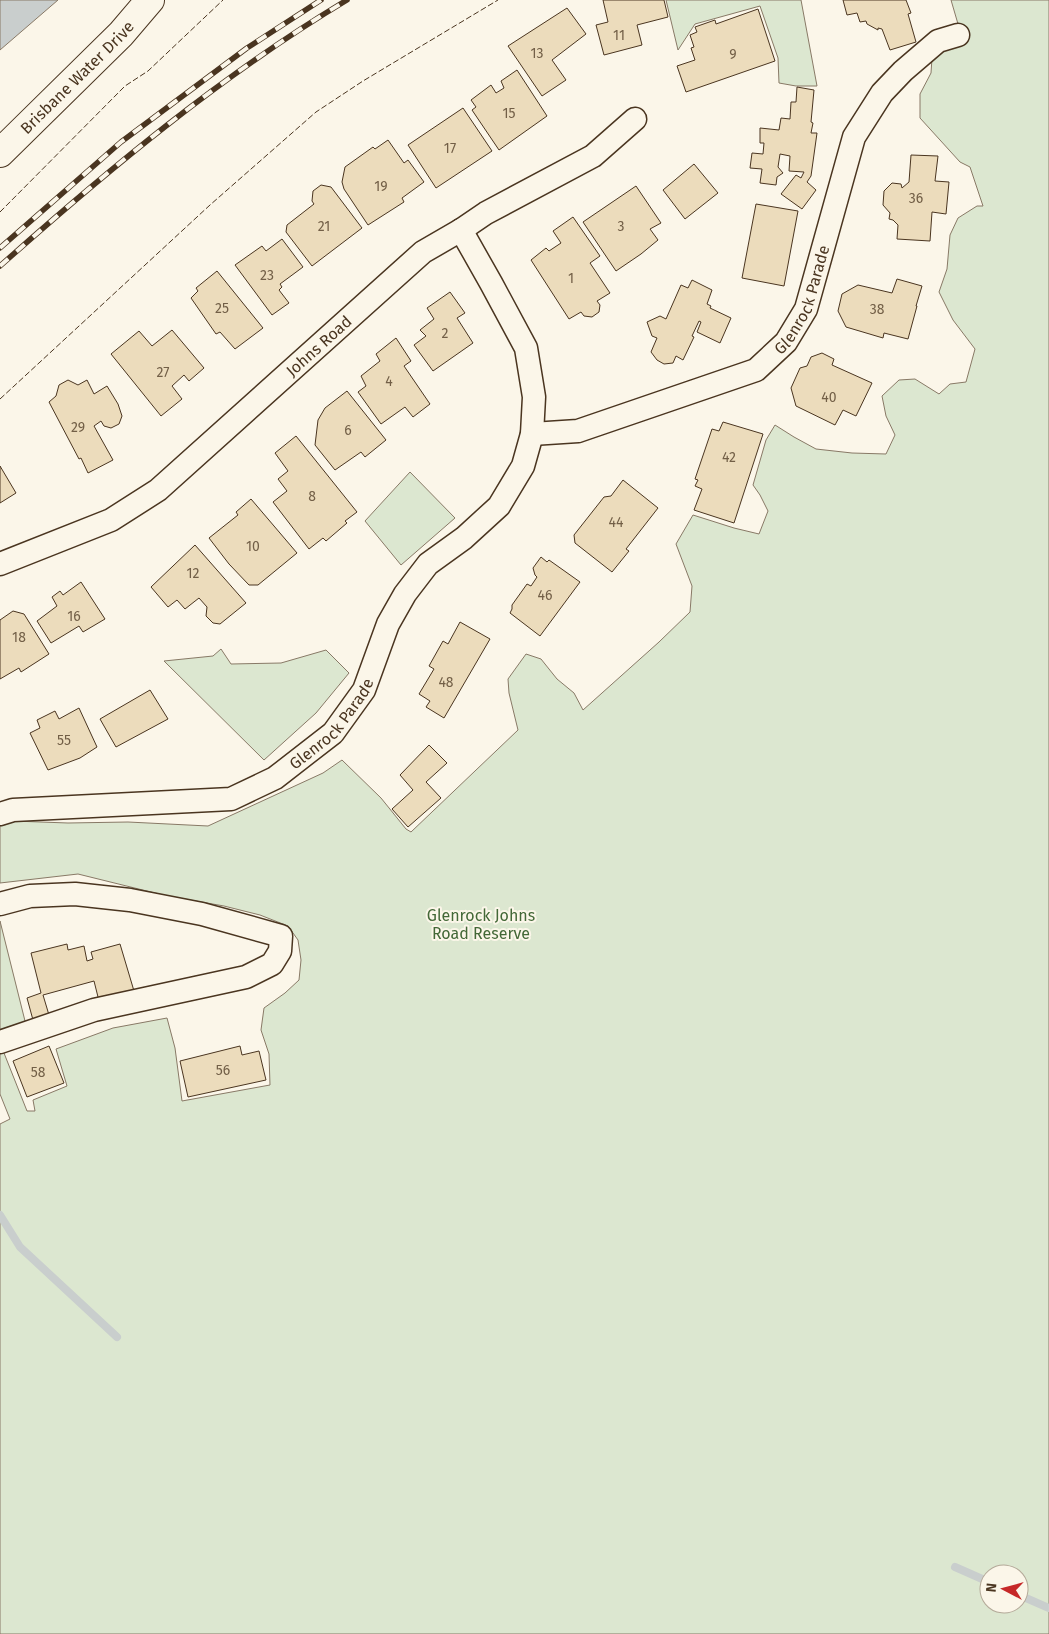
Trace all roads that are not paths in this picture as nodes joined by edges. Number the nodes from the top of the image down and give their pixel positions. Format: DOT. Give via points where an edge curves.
graph roads {
  1 [pos="150,0"];
  2 [pos="958,35"];
  3 [pos="636,119"];
  4 [pos="0,153"];
  5 [pos="460,230"];
  6 [pos="532,434"];
  7 [pos="0,564"];
  8 [pos="0,814"];
  9 [pos="0,904"];
  10 [pos="0,1042"];
  1 -- 4 [label="main road, Brisbane Water Drive"];
  2 -- 6 [label="street, Glenrock Parade" via="938,41 903,71 882,94 854,137 806,309 786,342 756,370 578,431"];
  3 -- 5 [label="street, Johns Road" via="593,156"];
  5 -- 6 [label="street, Glenrock Parade" via="526,348 534,397"];
  5 -- 7 [label="street, Johns Road" via="423,252 158,490 111,520"];
  6 -- 8 [label="street, Glenrock Parade" via="523,466 500,506 428,564 405,594 388,624 364,690 333,733 275,778 230,799 13,810"];
  9 -- 10 [label="street" via="30,896 75,894 130,900 202,914 281,936 280,951 272,964 246,977 94,1010"];
}
